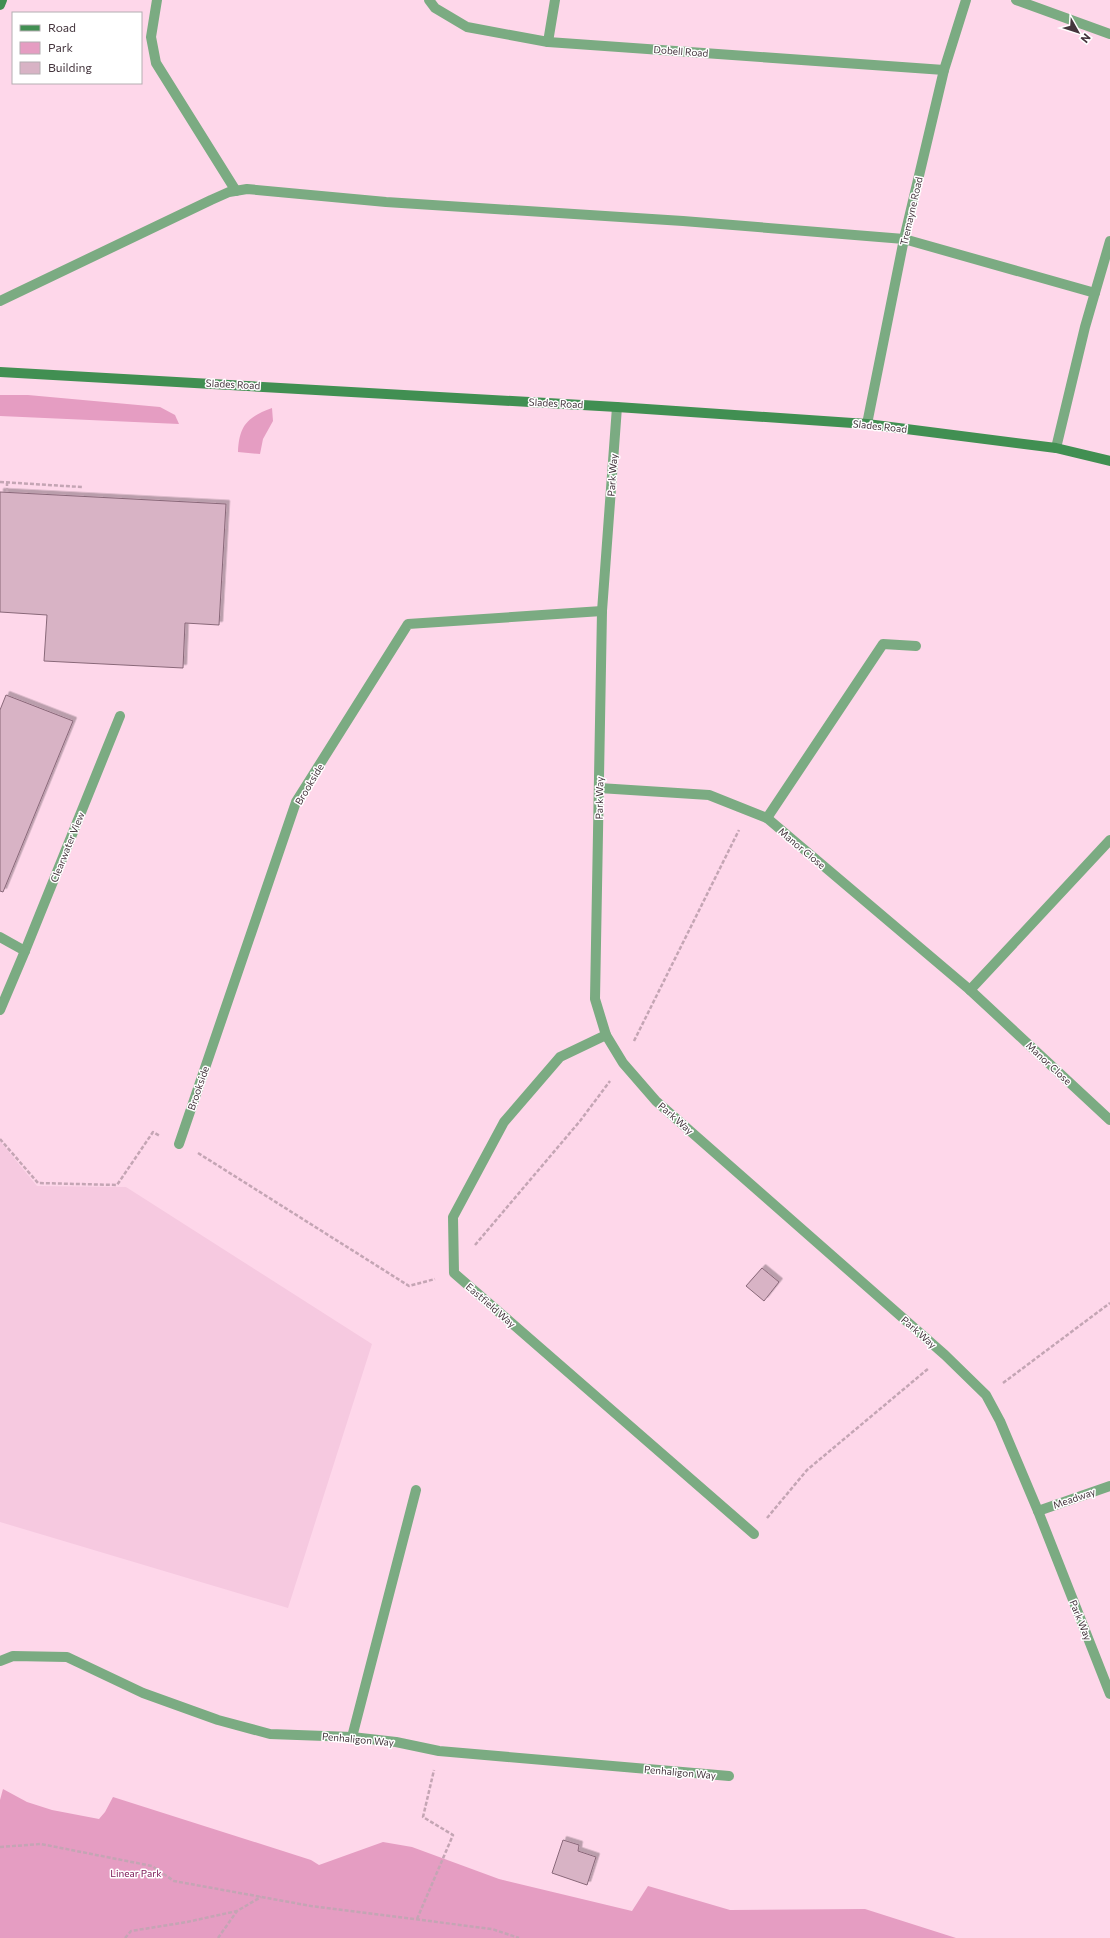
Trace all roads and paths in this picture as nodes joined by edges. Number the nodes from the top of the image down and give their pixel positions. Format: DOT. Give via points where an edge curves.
graph roads {
  1 [pos="2,0"];
  2 [pos="157,0"];
  3 [pos="429,0"];
  4 [pos="555,0"];
  5 [pos="966,0"];
  6 [pos="1016,0"];
  7 [pos="0,5"];
  8 [pos="1110,34"];
  9 [pos="548,42"];
  10 [pos="944,70"];
  11 [pos="236,191"];
  12 [pos="904,239"];
  13 [pos="1110,241"];
  14 [pos="1095,293"];
  15 [pos="0,302"];
  16 [pos="0,372"];
  17 [pos="617,407"];
  18 [pos="867,424"];
  19 [pos="1056,448"];
  20 [pos="1110,461"];
  21 [pos="0,482"];
  22 [pos="7,483"];
  23 [pos="82,487"];
  24 [pos="7,492"];
  25 [pos="602,611"];
  26 [pos="916,646"];
  27 [pos="120,716"];
  28 [pos="599,788"];
  29 [pos="750,811"];
  30 [pos="767,818"];
  31 [pos="1110,840"];
  32 [pos="0,937"];
  33 [pos="25,951"];
  34 [pos="970,990"];
  35 [pos="0,1010"];
  36 [pos="606,1035"];
  37 [pos="623,1063"];
  38 [pos="1110,1120"];
  39 [pos="0,1139"];
  40 [pos="179,1144"];
  41 [pos="454,1273"];
  42 [pos="1110,1304"];
  43 [pos="945,1355"];
  44 [pos="986,1395"];
  45 [pos="1110,1486"];
  46 [pos="416,1490"];
  47 [pos="1038,1511"];
  48 [pos="754,1534"];
  49 [pos="0,1661"];
  50 [pos="1110,1694"];
  51 [pos="352,1737"];
  52 [pos="439,1751"];
  53 [pos="729,1776"];
  54 [pos="0,1846"];
  55 [pos="261,1897"];
  56 [pos="237,1911"];
  57 [pos="418,1920"];
  58 [pos="125,1938"];
  59 [pos="218,1938"];
  60 [pos="518,1938"];
  1 -- 7 [label="street"];
  2 -- 11 [label="street" via="151,37 156,63"];
  3 -- 9 [label="street, Dobell Road" via="435,8 467,27"];
  4 -- 9 [label="street"];
  5 -- 10 [label="street, Tremayne Road"];
  6 -- 8 [label="street"];
  9 -- 10 [label="street, Dobell Road"];
  10 -- 12 [label="street, Tremayne Road"];
  11 -- 12 [label="street" via="247,189 386,202 683,221"];
  11 -- 15 [label="street" via="229,192"];
  12 -- 14 [label="street"];
  12 -- 18 [label="street, Tremayne Road"];
  13 -- 14 [label="street"];
  14 -- 19 [label="street"];
  16 -- 17 [label="street, Slades Road"];
  17 -- 18 [label="street, Slades Road"];
  17 -- 25 [label="street, Park Way"];
  18 -- 19 [label="street, Slades Road"];
  19 -- 20 [label="street, Slades Road"];
  21 -- 22 [label="path"];
  22 -- 23 [label="path"];
  22 -- 24 [label="path"];
  25 -- 28 [label="street, Park Way"];
  25 -- 40 [label="street, Brookside" via="408,624 296,802"];
  26 -- 30 [label="street" via="883,644"];
  27 -- 33 [label="street, Clearwater View"];
  28 -- 29 [label="street, Manor Close" via="709,795"];
  28 -- 36 [label="street, Park Way" via="595,999"];
  29 -- 30 [label="street, Manor Close"];
  29 -- 37 [label="path" via="731,844"];
  30 -- 34 [label="street, Manor Close"];
  31 -- 34 [label="street"];
  32 -- 33 [label="street"];
  33 -- 35 [label="street, Clearwater View"];
  34 -- 38 [label="street, Manor Close"];
  36 -- 37 [label="street, Park Way"];
  36 -- 41 [label="street" via="560,1057 504,1122 453,1217"];
  37 -- 41 [label="path" via="580,1121"];
  37 -- 43 [label="street, Park Way" via="656,1101"];
  39 -- 40 [label="path" via="38,1183 117,1185 153,1132"];
  40 -- 41 [label="path" via="195,1151 409,1286"];
  41 -- 48 [label="street, Eastfield Way"];
  42 -- 44 [label="path"];
  43 -- 44 [label="street, Park Way"];
  43 -- 48 [label="path" via="807,1470"];
  44 -- 47 [label="street, Park Way" via="1000,1421"];
  45 -- 47 [label="street, Meadway"];
  46 -- 51 [label="street"];
  47 -- 50 [label="street, Park Way"];
  49 -- 51 [label="street, Penhaligon Way" via="13,1656 67,1657 143,1693 218,1720 270,1734"];
  51 -- 52 [label="street, Penhaligon Way" via="396,1742"];
  52 -- 53 [label="street, Penhaligon Way"];
  52 -- 57 [label="path" via="424,1817 453,1835"];
  54 -- 55 [label="path" via="48,1846 152,1866 174,1881"];
  55 -- 56 [label="path"];
  55 -- 57 [label="path"];
  56 -- 58 [label="path" via="131,1931"];
  56 -- 59 [label="path"];
  57 -- 60 [label="path" via="492,1929"];
}
